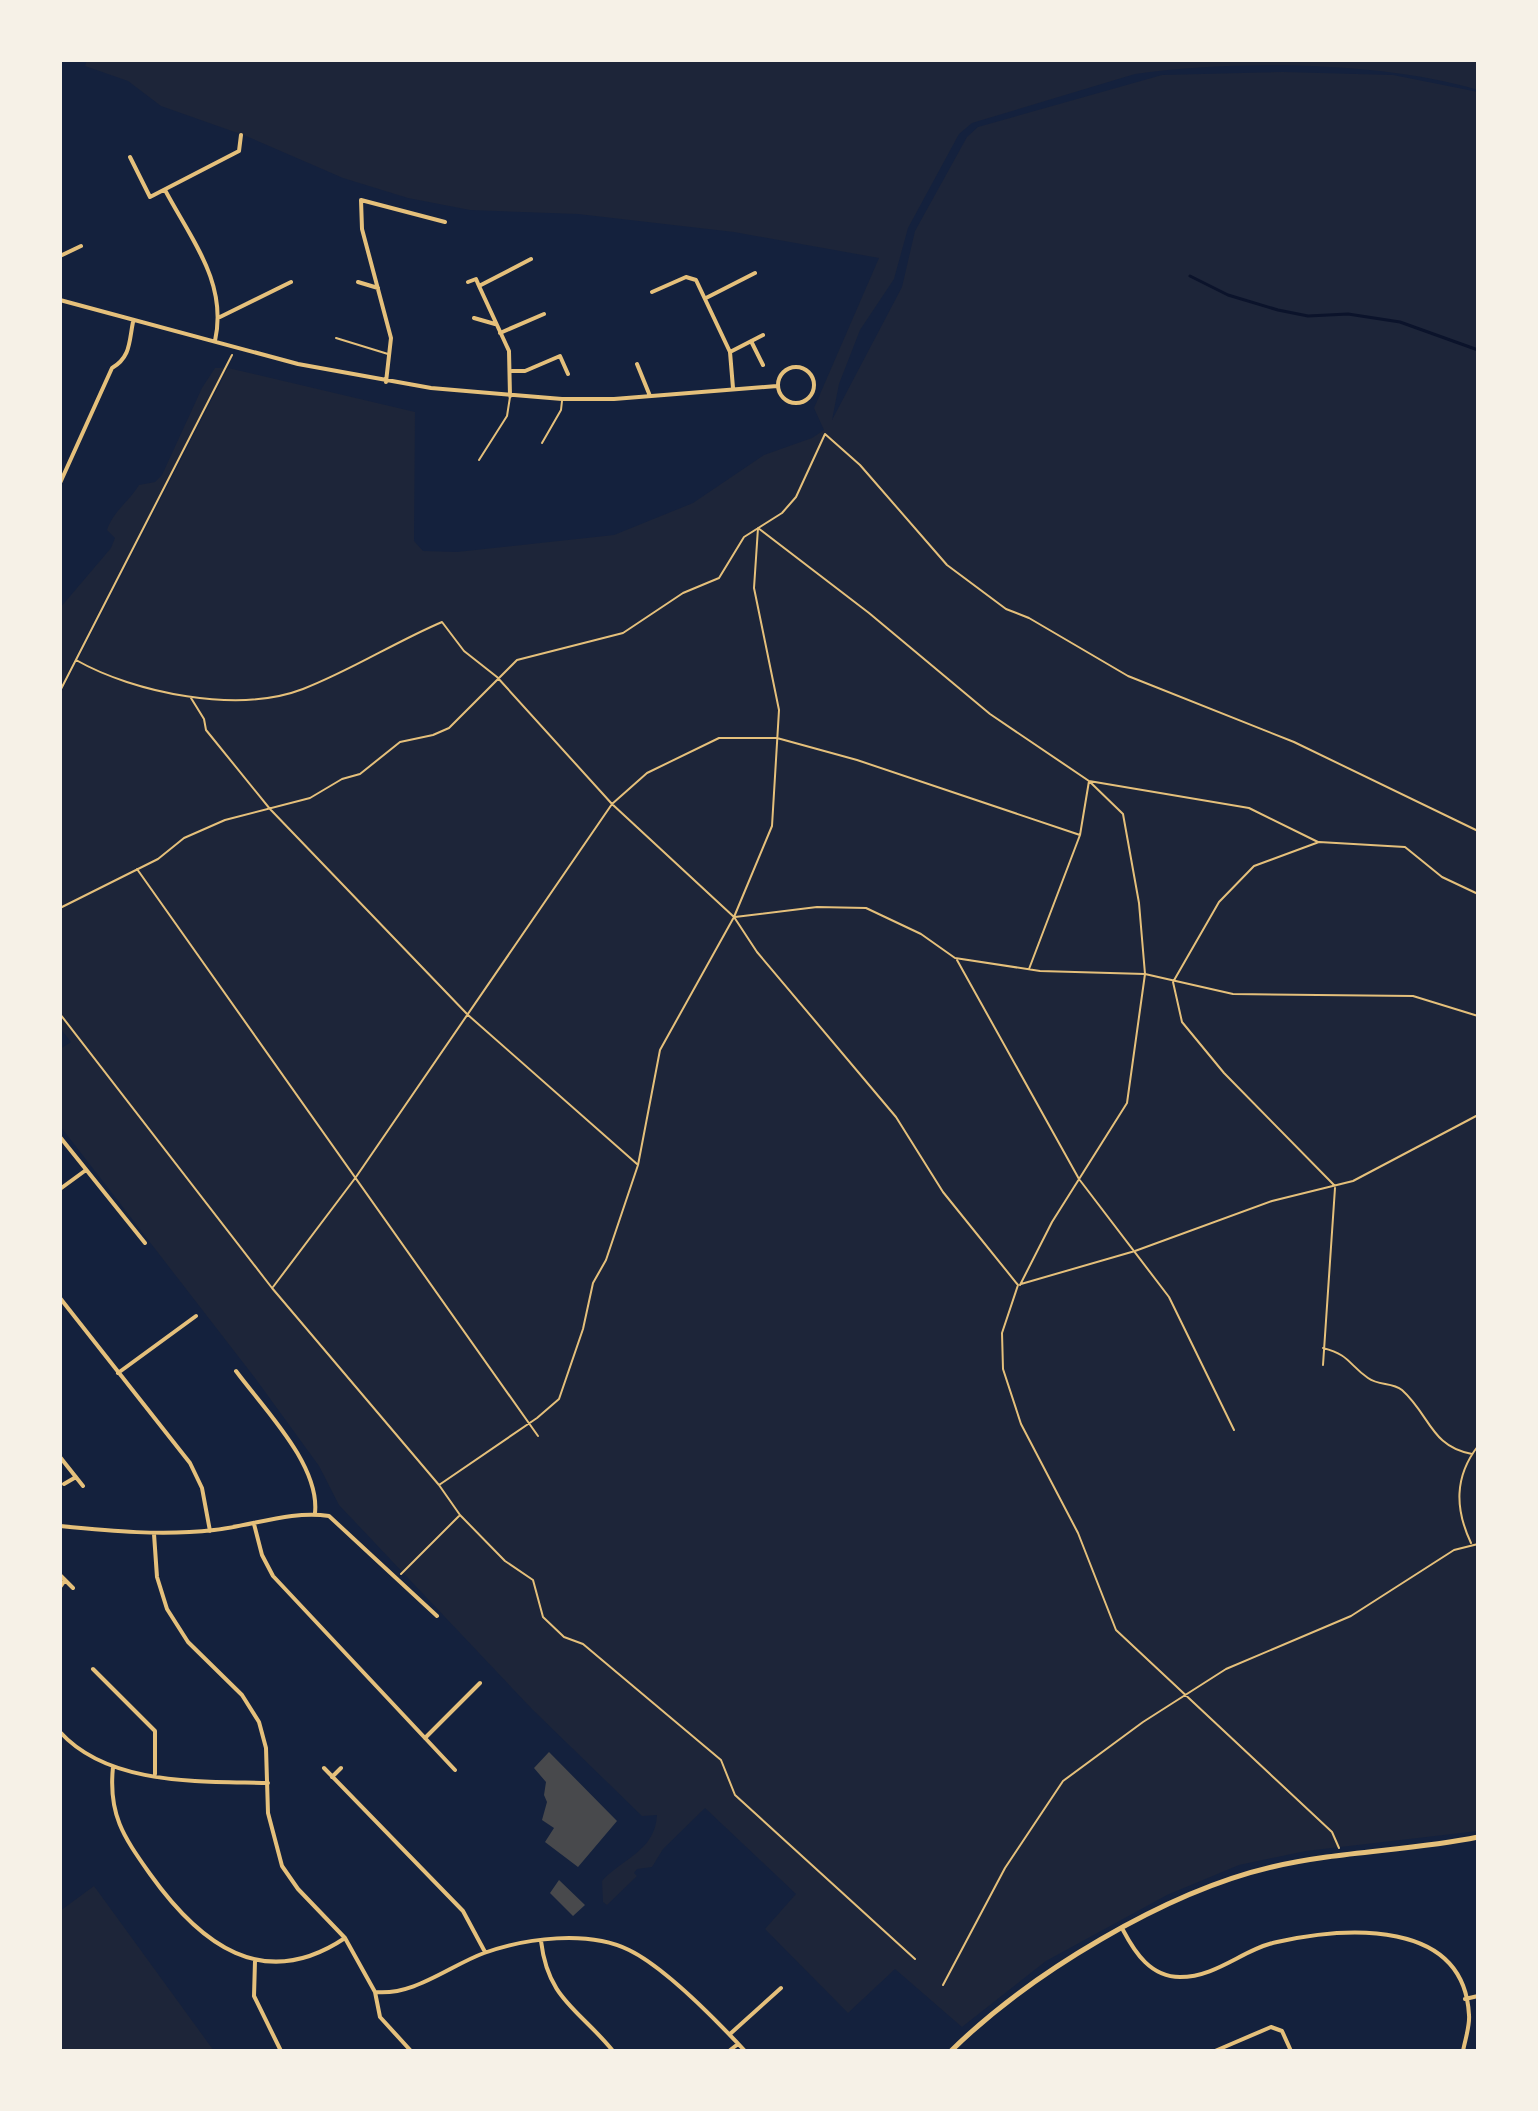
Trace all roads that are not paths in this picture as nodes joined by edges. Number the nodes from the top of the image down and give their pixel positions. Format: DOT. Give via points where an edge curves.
graph roads {
  1 [pos="241,135"];
  2 [pos="130,157"];
  3 [pos="165,190"];
  4 [pos="445,222"];
  5 [pos="81,246"];
  6 [pos="60,256"];
  7 [pos="531,259"];
  8 [pos="755,273"];
  9 [pos="291,282"];
  10 [pos="358,282"];
  11 [pos="468,282"];
  12 [pos="479,286"];
  13 [pos="378,288"];
  14 [pos="652,292"];
  15 [pos="706,298"];
  16 [pos="60,300"];
  17 [pos="544,314"];
  18 [pos="220,317"];
  19 [pos="474,318"];
  20 [pos="133,322"];
  21 [pos="495,324"];
  22 [pos="500,333"];
  23 [pos="763,335"];
  24 [pos="336,338"];
  25 [pos="215,341"];
  26 [pos="751,341"];
  27 [pos="730,352"];
  28 [pos="389,355"];
  29 [pos="637,364"];
  30 [pos="763,365"];
  31 [pos="512,371"];
  32 [pos="568,374"];
  33 [pos="386,382"];
  34 [pos="777,386"];
  35 [pos="733,388"];
  36 [pos="510,396"];
  37 [pos="650,396"];
  38 [pos="562,399"];
  39 [pos="542,443"];
  40 [pos="479,460"];
  41 [pos="60,483"];
  42 [pos="60,1137"];
  43 [pos="86,1170"];
  44 [pos="60,1189"];
  45 [pos="145,1243"];
  46 [pos="60,1298"];
  47 [pos="196,1316"];
  48 [pos="236,1371"];
  49 [pos="118,1373"];
  50 [pos="60,1457"];
  51 [pos="76,1477"];
  52 [pos="64,1484"];
  53 [pos="83,1486"];
  54 [pos="315,1513"];
  55 [pos="254,1524"];
  56 [pos="60,1526"];
  57 [pos="210,1531"];
  58 [pos="154,1534"];
  59 [pos="60,1575"];
  60 [pos="65,1580"];
  61 [pos="60,1587"];
  62 [pos="73,1588"];
  63 [pos="437,1616"];
  64 [pos="93,1669"];
  65 [pos="480,1683"];
  66 [pos="60,1732"];
  67 [pos="424,1738"];
  68 [pos="113,1767"];
  69 [pos="324,1768"];
  70 [pos="341,1768"];
  71 [pos="455,1770"];
  72 [pos="155,1774"];
  73 [pos="332,1777"];
  74 [pos="268,1783"];
  75 [pos="1478,1839"];
  76 [pos="1123,1930"];
  77 [pos="345,1938"];
  78 [pos="541,1941"];
  79 [pos="485,1952"];
  80 [pos="255,1961"];
  81 [pos="781,1988"];
  82 [pos="375,1992"];
  83 [pos="1478,1996"];
  84 [pos="1465,1999"];
  85 [pos="730,2034"];
  86 [pos="738,2044"];
  87 [pos="281,2051"];
  88 [pos="411,2051"];
  89 [pos="613,2051"];
  90 [pos="729,2051"];
  91 [pos="745,2051"];
  92 [pos="951,2051"];
  93 [pos="1215,2051"];
  94 [pos="1291,2051"];
  95 [pos="1381,2051"];
  96 [pos="1406,2051"];
  97 [pos="1463,2051"];
  1 -- 3 [label="street" via="239,151"];
  2 -- 3 [label="street" via="150,197"];
  3 -- 18 [label="street" via="210,272"];
  4 -- 13 [label="street" via="361,200 359,212"];
  5 -- 6 [label="street"];
  7 -- 12 [label="street"];
  8 -- 15 [label="street"];
  9 -- 18 [label="street"];
  10 -- 13 [label="street"];
  11 -- 12 [label="street" via="476,279"];
  12 -- 21 [label="street"];
  13 -- 28 [label="street" via="391,338"];
  14 -- 15 [label="street" via="686,277 696,280"];
  15 -- 27 [label="street"];
  16 -- 20 [label="street"];
  17 -- 22 [label="street"];
  18 -- 25 [label="street"];
  19 -- 21 [label="street"];
  20 -- 25 [label="street"];
  20 -- 41 [label="street" via="129,349 123,362 112,368"];
  21 -- 22 [label="street"];
  22 -- 31 [label="street"];
  23 -- 26 [label="street"];
  24 -- 28 [label="lane"];
  25 -- 33 [label="street"];
  26 -- 27 [label="street"];
  26 -- 30 [label="street"];
  27 -- 35 [label="street"];
  28 -- 33 [label="street"];
  29 -- 37 [label="street"];
  31 -- 32 [label="street" via="560,356"];
  31 -- 36 [label="street"];
  33 -- 36 [label="street"];
  34 -- 34 [label="street" via="784,370 798,366 810,373 814,387 807,399 794,403 781,397"];
  34 -- 35 [label="street"];
  35 -- 37 [label="street"];
  36 -- 38 [label="street"];
  36 -- 40 [label="lane" via="507,416"];
  37 -- 38 [label="street"];
  38 -- 39 [label="lane"];
  42 -- 43 [label="street"];
  43 -- 44 [label="street"];
  43 -- 45 [label="street"];
  46 -- 49 [label="street"];
  47 -- 49 [label="street"];
  48 -- 54 [label="street" via="304,1463 314,1484"];
  49 -- 57 [label="street" via="190,1463 202,1488"];
  50 -- 51 [label="street"];
  51 -- 52 [label="street"];
  51 -- 53 [label="street"];
  54 -- 55 [label="street"];
  54 -- 63 [label="street" via="342,1524"];
  55 -- 57 [label="street"];
  55 -- 67 [label="street" via="273,1576"];
  56 -- 58 [label="street"];
  57 -- 58 [label="street"];
  58 -- 74 [label="street" via="157,1577 167,1609 188,1642 242,1695 259,1722"];
  59 -- 60 [label="street"];
  60 -- 61 [label="street"];
  60 -- 62 [label="street"];
  64 -- 72 [label="street" via="155,1731"];
  65 -- 67 [label="street"];
  66 -- 68 [label="street" via="86,1755"];
  67 -- 71 [label="street"];
  68 -- 72 [label="street"];
  68 -- 80 [label="street" via="112,1806 136,1856 203,1935"];
  69 -- 73 [label="street"];
  70 -- 73 [label="street"];
  72 -- 74 [label="street"];
  73 -- 79 [label="street" via="463,1911"];
  74 -- 77 [label="street" via="272,1840 282,1866"];
  75 -- 76 [label="street" via="1271,1867 1198,1890"];
  76 -- 84 [label="street" via="1136,1955 1155,1970 1178,1978 1206,1974 1274,1942 1365,1932 1417,1939 1440,1951"];
  76 -- 92 [label="street" via="1019,1993"];
  77 -- 80 [label="street" via="303,1961"];
  77 -- 82 [label="street"];
  78 -- 79 [label="street"];
  78 -- 85 [label="street" via="574,1937 628,1950"];
  78 -- 89 [label="street" via="556,1992"];
  79 -- 82 [label="street" via="423,1982"];
  80 -- 87 [label="street" via="254,1996"];
  81 -- 85 [label="street"];
  82 -- 88 [label="street" via="380,2017"];
  83 -- 84 [label="street"];
  84 -- 97 [label="street" via="1469,2015"];
  85 -- 86 [label="street"];
  86 -- 90 [label="street"];
  86 -- 91 [label="street"];
  93 -- 94 [label="street" via="1271,2027 1282,2031"];
  95 -- 96 [label="street"];
}
